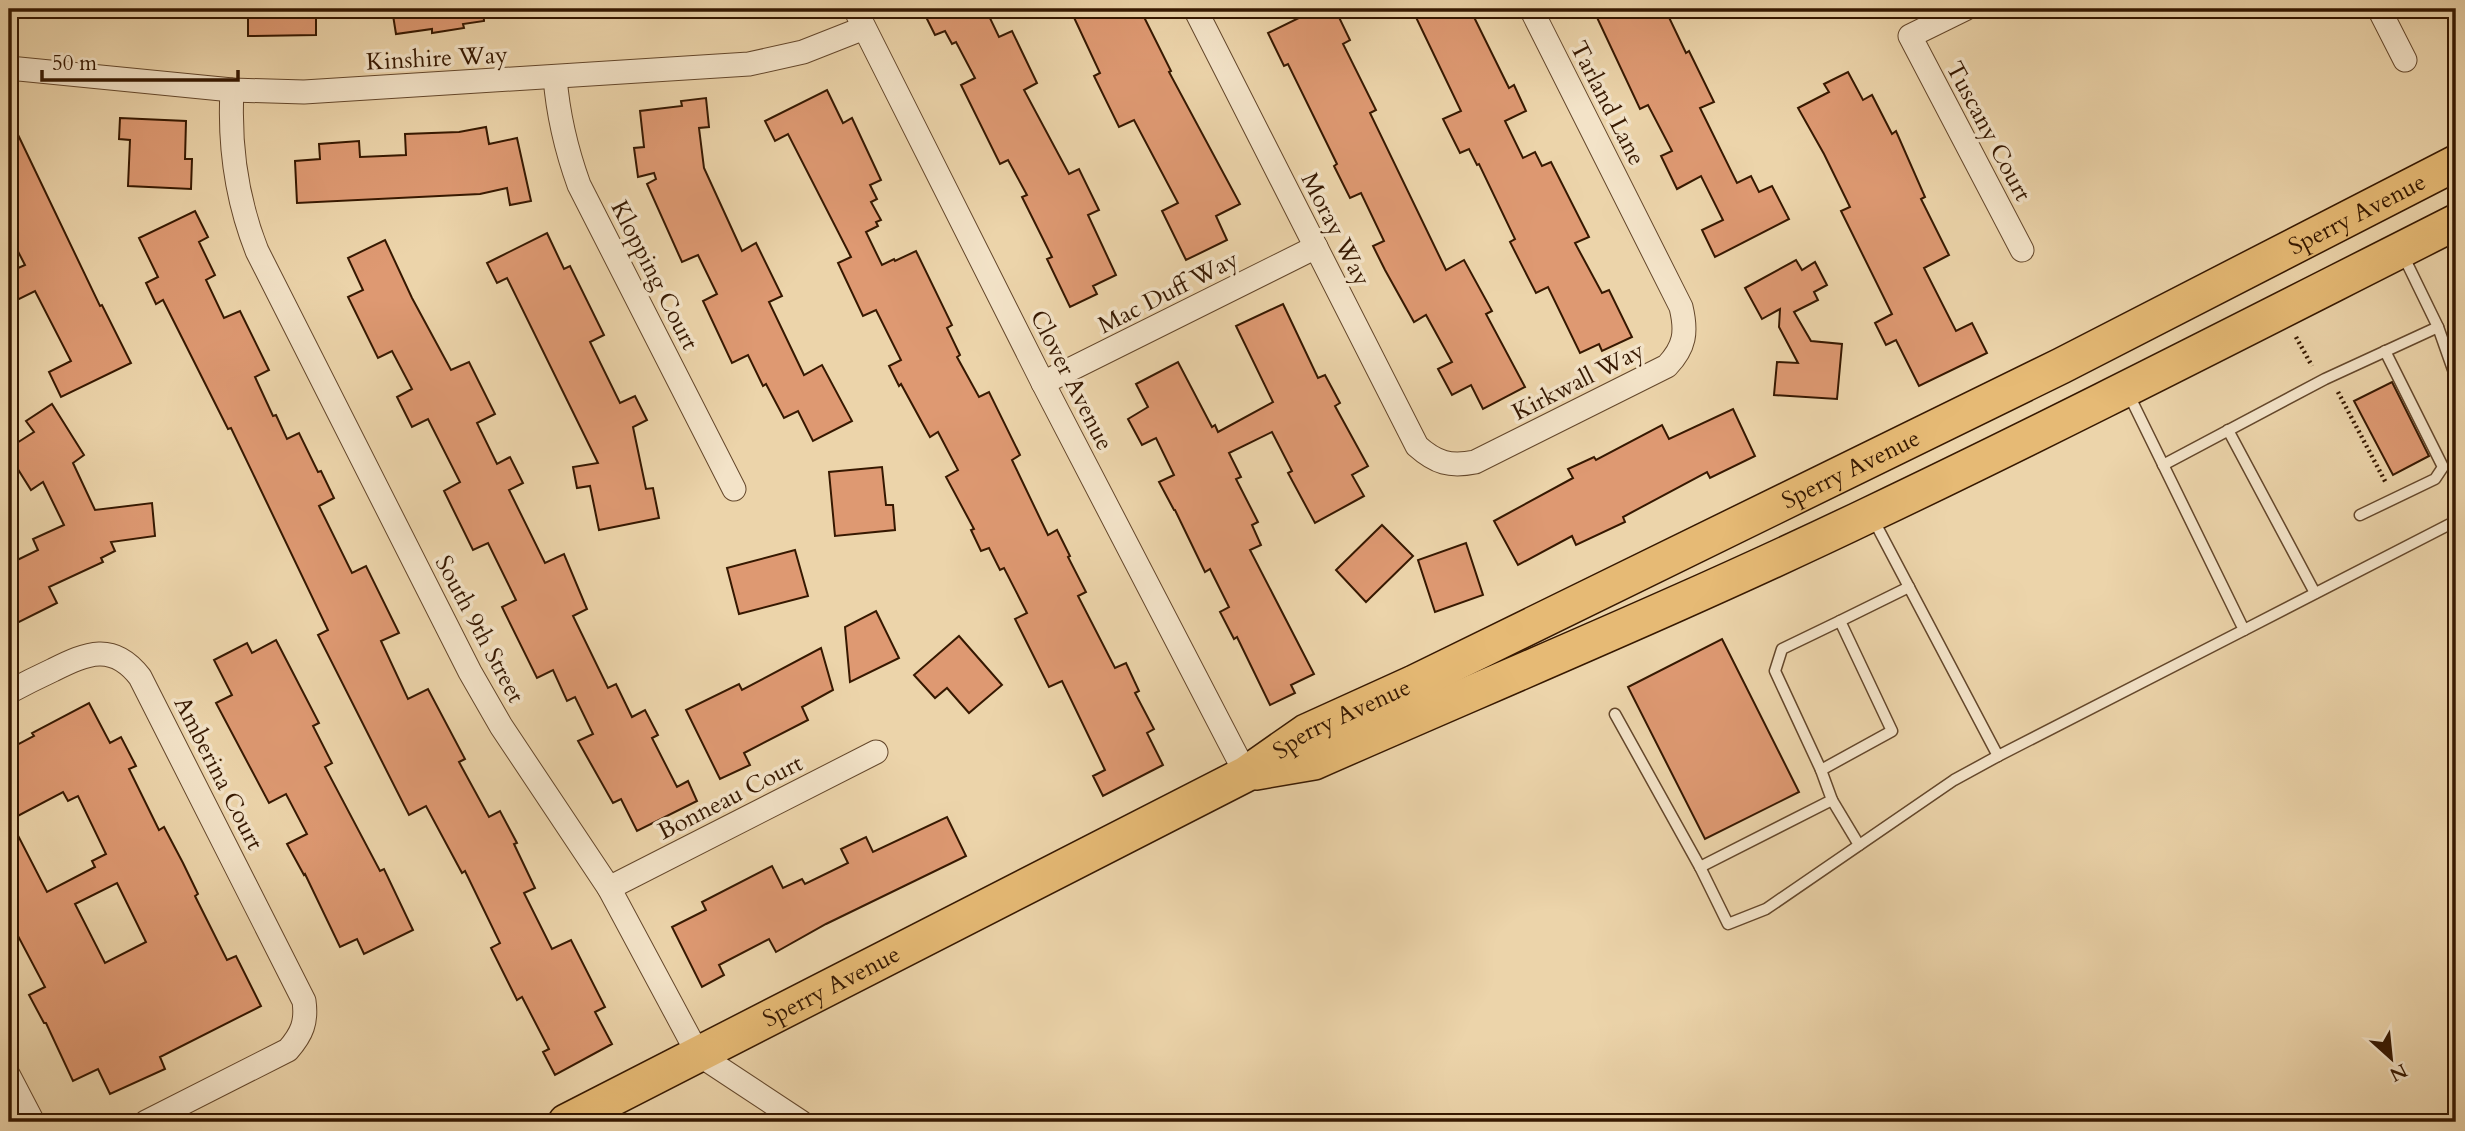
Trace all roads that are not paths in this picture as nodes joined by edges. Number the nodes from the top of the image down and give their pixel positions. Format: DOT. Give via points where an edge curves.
graph roads {
  1 [pos="1195,9"];
  2 [pos="1531,9"];
  3 [pos="1965,9"];
  4 [pos="2379,9"];
  5 [pos="859,18"];
  6 [pos="2405,60"];
  7 [pos="9,68"];
  8 [pos="555,77"];
  9 [pos="232,90"];
  10 [pos="2456,163"];
  11 [pos="1638,222"];
  12 [pos="2456,222"];
  13 [pos="1316,247"];
  14 [pos="2022,250"];
  15 [pos="2401,250"];
  16 [pos="2438,327"];
  17 [pos="2385,351"];
  18 [pos="2456,378"];
  19 [pos="1043,383"];
  20 [pos="2126,389"];
  21 [pos="2228,430"];
  22 [pos="1442,462"];
  23 [pos="2163,465"];
  24 [pos="734,489"];
  25 [pos="1871,515"];
  26 [pos="2360,515"];
  27 [pos="2456,522"];
  28 [pos="1909,587"];
  29 [pos="2315,593"];
  30 [pos="1840,621"];
  31 [pos="2244,630"];
  32 [pos="9,692"];
  33 [pos="1615,714"];
  34 [pos="876,752"];
  35 [pos="1998,756"];
  36 [pos="1821,770"];
  37 [pos="1246,774"];
  38 [pos="1832,800"];
  39 [pos="1859,845"];
  40 [pos="1700,867"];
  41 [pos="609,888"];
  42 [pos="698,1054"];
  43 [pos="9,1076"];
  44 [pos="33,1122"];
  45 [pos="146,1122"];
  46 [pos="566,1122"];
  47 [pos="801,1122"];
  1 -- 13 [label="street, Moray Way"];
  2 -- 11 [label="street, Tarland Lane"];
  3 -- 14 [label="street, Tuscany Court" via="1910,36"];
  4 -- 6 [label="street"];
  5 -- 8 [label="street, Kinshire Way" via="803,52 750,64"];
  5 -- 19 [label="street, Clover Avenue"];
  7 -- 9 [label="street, Kinshire Way"];
  8 -- 9 [label="street, Kinshire Way" via="303,92"];
  8 -- 24 [label="street, Klopping Court" via="567,152 579,184"];
  9 -- 41 [label="street, South 9th Street" via="232,158 257,251 470,672"];
  10 -- 37 [label="main road, Sperry Avenue" via="2024,384 1306,732"];
  11 -- 22 [label="street, Kirkwall Way" via="1681,307 1686,326 1677,355 1667,366 1475,462"];
  12 -- 15 [label="main road, Sperry Avenue"];
  13 -- 19 [label="street, Mac Duff Way"];
  13 -- 22 [label="street, Moray Way" via="1417,446"];
  15 -- 16 [label="lane"];
  15 -- 20 [label="main road, Sperry Avenue"];
  16 -- 17 [label="lane"];
  16 -- 18 [label="lane"];
  17 -- 21 [label="lane"];
  17 -- 26 [label="lane" via="2443,467 2435,480"];
  19 -- 37 [label="street, Clover Avenue"];
  20 -- 23 [label="lane"];
  20 -- 25 [label="main road, Sperry Avenue"];
  21 -- 23 [label="lane"];
  21 -- 29 [label="lane"];
  23 -- 31 [label="lane"];
  25 -- 28 [label="lane"];
  25 -- 37 [label="main road, Sperry Avenue" via="1314,762"];
  27 -- 29 [label="lane"];
  28 -- 30 [label="lane"];
  28 -- 35 [label="lane"];
  29 -- 31 [label="lane"];
  30 -- 36 [label="lane" via="1782,649 1775,671"];
  30 -- 36 [label="lane" via="1892,731"];
  31 -- 35 [label="lane"];
  32 -- 45 [label="street, Amberina Court" via="82,655 104,653 132,667 304,1001 304,1029 288,1050"];
  33 -- 40 [label="lane"];
  34 -- 41 [label="street, Bonneau Court"];
  35 -- 39 [label="lane" via="1954,780"];
  36 -- 38 [label="lane"];
  37 -- 42 [label="main road, Sperry Avenue"];
  38 -- 39 [label="lane"];
  38 -- 40 [label="lane"];
  39 -- 40 [label="lane" via="1766,909 1728,925"];
  41 -- 42 [label="street, South 9th Street"];
  42 -- 46 [label="main road, Sperry Avenue"];
  42 -- 47 [label="street, South 9th Street"];
  43 -- 44 [label="street"];
}
